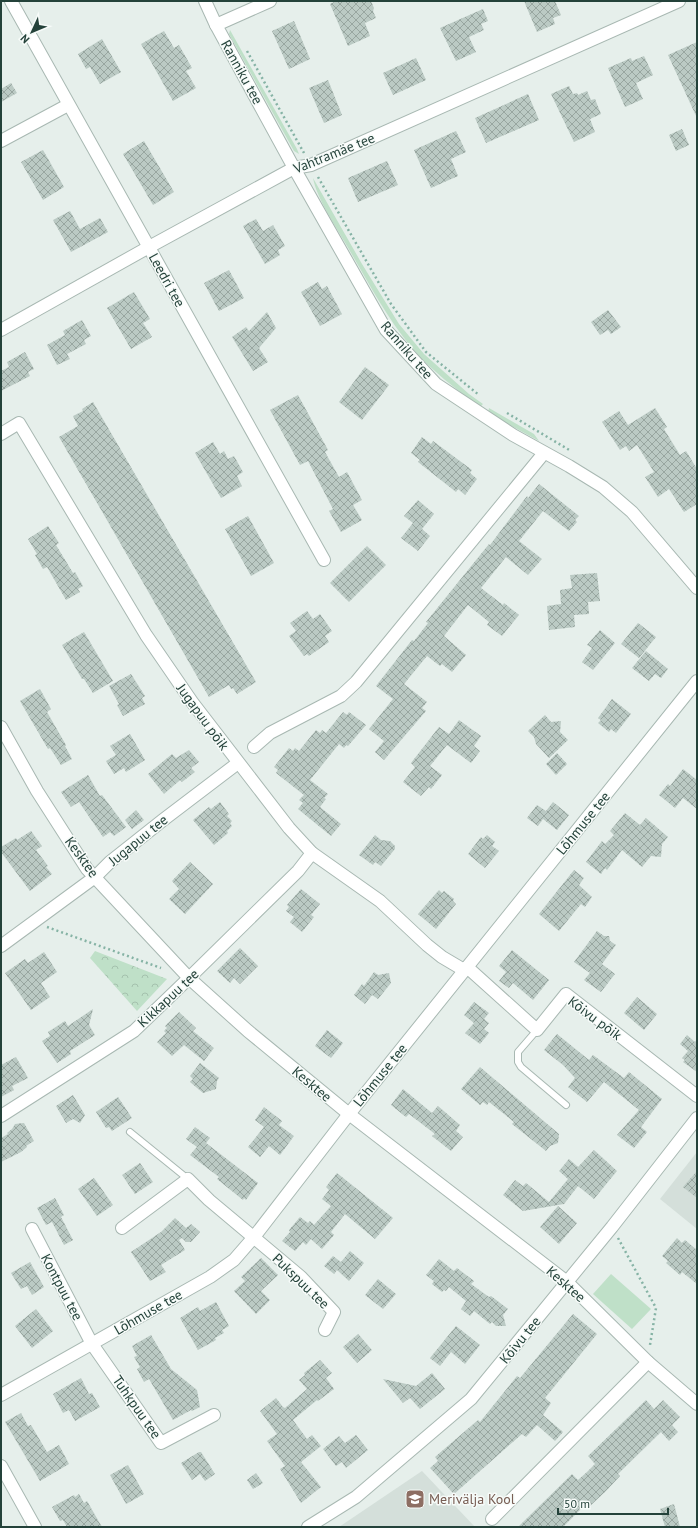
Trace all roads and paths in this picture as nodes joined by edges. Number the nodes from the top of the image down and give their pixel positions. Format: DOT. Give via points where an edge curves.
graph roads {
  1 [pos="11,1"];
  2 [pos="205,1"];
  3 [pos="270,1"];
  4 [pos="679,1"];
  5 [pos="216,25"];
  6 [pos="245,47"];
  7 [pos="68,105"];
  8 [pos="1,141"];
  9 [pos="311,165"];
  10 [pos="294,168"];
  11 [pos="149,247"];
  12 [pos="1,330"];
  13 [pos="483,399"];
  14 [pos="502,411"];
  15 [pos="1,434"];
  16 [pos="544,453"];
  17 [pos="574,454"];
  18 [pos="324,560"];
  19 [pos="697,588"];
  20 [pos="697,681"];
  21 [pos="1,727"];
  22 [pos="254,747"];
  23 [pos="238,764"];
  24 [pos="312,853"];
  25 [pos="95,877"];
  26 [pos="33,922"];
  27 [pos="1,946"];
  28 [pos="466,969"];
  29 [pos="167,970"];
  30 [pos="189,978"];
  31 [pos="537,1030"];
  32 [pos="697,1096"];
  33 [pos="566,1104"];
  34 [pos="349,1114"];
  35 [pos="1,1116"];
  36 [pos="697,1118"];
  37 [pos="130,1132"];
  38 [pos="188,1179"];
  39 [pos="612,1226"];
  40 [pos="122,1228"];
  41 [pos="32,1230"];
  42 [pos="254,1238"];
  43 [pos="567,1282"];
  44 [pos="325,1330"];
  45 [pos="92,1344"];
  46 [pos="648,1362"];
  47 [pos="1,1395"];
  48 [pos="697,1404"];
  49 [pos="214,1415"];
  50 [pos="1,1466"];
  51 [pos="492,1519"];
  52 [pos="35,1527"];
  53 [pos="308,1527"];
  1 -- 7 [label="street, Leedri tee"];
  2 -- 5 [label="street, Ranniku tee"];
  3 -- 5 [label="street"];
  4 -- 9 [label="street, Vahtramäe tee"];
  5 -- 10 [label="street, Ranniku tee"];
  6 -- 9 [label="path"];
  7 -- 8 [label="street"];
  7 -- 11 [label="street, Leedri tee"];
  9 -- 10 [label="street, Vahtramäe tee"];
  9 -- 13 [label="path" via="391,304 421,346"];
  10 -- 11 [label="street, Vahtramäe tee"];
  10 -- 16 [label="street, Ranniku tee" via="386,330 436,384"];
  11 -- 12 [label="street, Vahtramäe tee"];
  11 -- 18 [label="street, Leedri tee"];
  14 -- 17 [label="path"];
  15 -- 23 [label="street, Jugapuu põik" via="19,424 146,635"];
  16 -- 19 [label="street, Ranniku tee" via="603,487 632,512"];
  16 -- 22 [label="street" via="356,682 341,696 270,733"];
  20 -- 28 [label="street, Lõhmuse tee"];
  21 -- 25 [label="street, Kesktee" via="37,791 87,869"];
  23 -- 24 [label="street, Jugapuu põik"];
  23 -- 25 [label="street, Jugapuu tee" via="162,820"];
  24 -- 28 [label="street, Jugapuu põik" via="380,901 427,945"];
  24 -- 30 [label="street, Kikkapuu tee" via="298,871"];
  25 -- 26 [label="street, Jugapuu tee"];
  25 -- 30 [label="street, Kesktee"];
  26 -- 27 [label="street, Jugapuu tee"];
  26 -- 29 [label="path"];
  28 -- 31 [label="street"];
  28 -- 34 [label="street, Lõhmuse tee"];
  30 -- 34 [label="street, Kesktee" via="248,1031"];
  30 -- 35 [label="street, Kikkapuu tee" via="134,1031"];
  31 -- 32 [label="street, Kõivu põik" via="566,994"];
  31 -- 33 [label="lane" via="518,1052 518,1062"];
  34 -- 42 [label="street, Lõhmuse tee"];
  34 -- 43 [label="street, Kesktee"];
  36 -- 39 [label="street, Kõivu tee"];
  37 -- 38 [label="lane"];
  38 -- 40 [label="street"];
  38 -- 42 [label="street"];
  39 -- 43 [label="street, Kõivu tee"];
  39 -- 46 [label="path" via="656,1308"];
  41 -- 45 [label="street, Kontpuu tee"];
  42 -- 44 [label="street, Pukspuu tee" via="301,1277 334,1312"];
  42 -- 45 [label="street, Lõhmuse tee" via="234,1260 210,1277"];
  43 -- 46 [label="street, Kesktee"];
  43 -- 53 [label="street, Kõivu tee" via="471,1400 356,1497"];
  45 -- 47 [label="street, Lõhmuse tee"];
  45 -- 49 [label="street, Tuhkpuu tee" via="161,1443"];
  46 -- 48 [label="street, Kesktee"];
  46 -- 51 [label="street"];
  50 -- 52 [label="street"];
}
